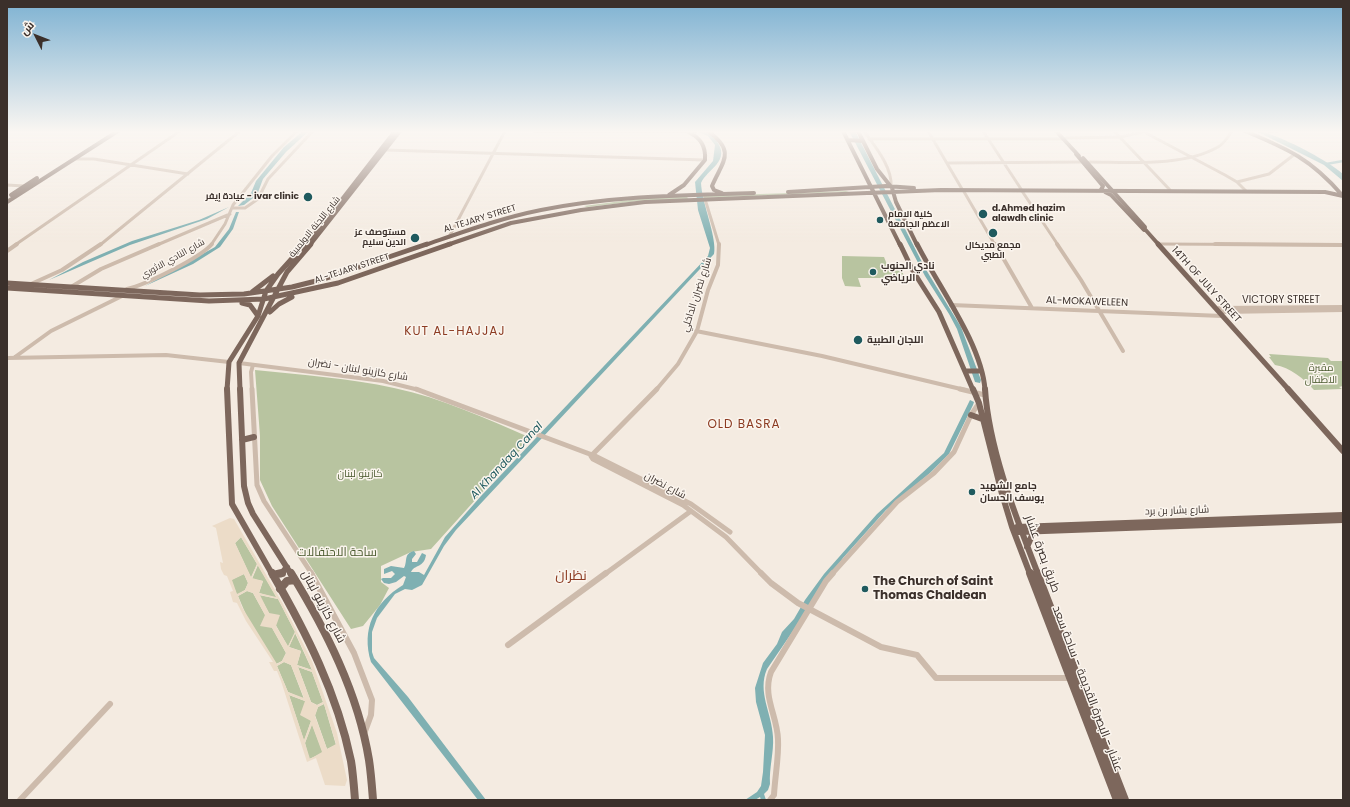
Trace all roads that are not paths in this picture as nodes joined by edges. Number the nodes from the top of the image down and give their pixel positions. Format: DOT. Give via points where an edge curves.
graph roads {
  1 [pos="51,169"];
  2 [pos="59,169"];
  3 [pos="126,169"];
  4 [pos="162,169"];
  5 [pos="194,169"];
  6 [pos="262,169"];
  7 [pos="277,169"];
  8 [pos="367,169"];
  9 [pos="371,169"];
  10 [pos="486,169"];
  11 [pos="698,169"];
  12 [pos="722,169"];
  13 [pos="863,169"];
  14 [pos="878,169"];
  15 [pos="887,169"];
  16 [pos="950,169"];
  17 [pos="1008,169"];
  18 [pos="1089,169"];
  19 [pos="1091,169"];
  20 [pos="1095,169"];
  21 [pos="1149,169"];
  22 [pos="1211,169"];
  23 [pos="1280,169"];
  24 [pos="1317,169"];
  25 [pos="1322,169"];
  26 [pos="189,173"];
  27 [pos="1237,182"];
  28 [pos="892,184"];
  29 [pos="7,185"];
  30 [pos="24,186"];
  31 [pos="1109,186"];
  32 [pos="872,187"];
  33 [pos="962,189"];
  34 [pos="1102,189"];
  35 [pos="1021,190"];
  36 [pos="1170,190"];
  37 [pos="1338,190"];
  38 [pos="1246,191"];
  39 [pos="1272,191"];
  40 [pos="850,192"];
  41 [pos="1117,192"];
  42 [pos="1343,192"];
  43 [pos="876,193"];
  44 [pos="892,193"];
  45 [pos="724,194"];
  46 [pos="1111,195"];
  47 [pos="668,196"];
  48 [pos="1343,196"];
  49 [pos="7,197"];
  50 [pos="695,197"];
  51 [pos="705,197"];
  52 [pos="7,202"];
  53 [pos="580,204"];
  54 [pos="232,208"];
  55 [pos="581,210"];
  56 [pos="230,214"];
  57 [pos="1150,234"];
  58 [pos="449,237"];
  59 [pos="1161,244"];
  60 [pos="1343,244"];
  61 [pos="7,251"];
  62 [pos="284,267"];
  63 [pos="292,267"];
  64 [pos="322,281"];
  65 [pos="7,283"];
  66 [pos="31,284"];
  67 [pos="141,284"];
  68 [pos="301,285"];
  69 [pos="71,287"];
  70 [pos="7,288"];
  71 [pos="124,290"];
  72 [pos="313,290"];
  73 [pos="142,291"];
  74 [pos="249,293"];
  75 [pos="270,295"];
  76 [pos="122,296"];
  77 [pos="209,300"];
  78 [pos="219,301"];
  79 [pos="951,305"];
  80 [pos="1343,307"];
  81 [pos="1032,308"];
  82 [pos="1236,310"];
  83 [pos="1343,310"];
  84 [pos="1100,311"];
  85 [pos="1221,312"];
  86 [pos="258,316"];
  87 [pos="262,323"];
  88 [pos="696,331"];
  89 [pos="1123,351"];
  90 [pos="15,357"];
  91 [pos="7,358"];
  92 [pos="229,362"];
  93 [pos="239,363"];
  94 [pos="253,365"];
  95 [pos="967,371"];
  96 [pos="980,371"];
  97 [pos="974,391"];
  98 [pos="986,394"];
  99 [pos="979,403"];
  100 [pos="971,415"];
  101 [pos="982,419"];
  102 [pos="254,437"];
  103 [pos="544,437"];
  104 [pos="242,440"];
  105 [pos="1343,446"];
  106 [pos="1343,451"];
  107 [pos="591,456"];
  108 [pos="660,490"];
  109 [pos="691,511"];
  110 [pos="1343,515"];
  111 [pos="1343,520"];
  112 [pos="1017,529"];
  113 [pos="1039,531"];
  114 [pos="728,534"];
  115 [pos="1027,547"];
  116 [pos="287,567"];
  117 [pos="273,575"];
  118 [pos="295,580"];
  119 [pos="280,589"];
  120 [pos="809,609"];
  121 [pos="508,645"];
  122 [pos="1070,678"];
  123 [pos="110,704"];
  124 [pos="363,735"];
  125 [pos="20,800"];
  126 [pos="355,800"];
  127 [pos="372,800"];
  128 [pos="770,800"];
  129 [pos="1117,800"];
  130 [pos="1125,800"];
  1 -- 30 [label="main road"];
  2 -- 52 [label="main road"];
  3 -- 61 [label="street"];
  4 -- 26 [label="street"];
  5 -- 26 [label="street"];
  6 -- 54 [label="street, شارع النادي الاثوري"];
  7 -- 54 [label="street" via="268,179 258,199 245,208"];
  8 -- 62 [label="main road, شارع اللجنة الاولمبية"];
  9 -- 63 [label="main road, شارع اللجنة الاولمبية"];
  10 -- 58 [label="street"];
  11 -- 47 [label="main road" via="684,185"];
  12 -- 45 [label="main road" via="712,186"];
  13 -- 32 [label="main road, عشار - البصرة القديمة - ساحة سعد"];
  14 -- 28 [label="main road, طريق بصرة عشار"];
  15 -- 28 [label="street"];
  16 -- 33 [label="street"];
  17 -- 35 [label="street"];
  18 -- 34 [label="main road"];
  19 -- 57 [label="main road, 14TH OF JULY STREET, bridge"];
  20 -- 31 [label="main road"];
  21 -- 36 [label="street"];
  22 -- 27 [label="street"];
  23 -- 27 [label="street" via="1272,174"];
  24 -- 37 [label="main road"];
  25 -- 42 [label="main road"];
  26 -- 66 [label="street" via="108,240 62,270"];
  27 -- 38 [label="street"];
  28 -- 32 [label="main road"];
  28 -- 33 [label="main road"];
  28 -- 44 [label="main road, طريق بصرة عشار"];
  29 -- 30 [label="street"];
  30 -- 49 [label="main road"];
  31 -- 34 [label="main road"];
  31 -- 41 [label="main road"];
  32 -- 40 [label="main road"];
  32 -- 43 [label="main road, عشار - البصرة القديمة - ساحة سعد"];
  33 -- 35 [label="main road"];
  33 -- 44 [label="main road"];
  33 -- 81 [label="street"];
  34 -- 35 [label="main road"];
  34 -- 41 [label="main road"];
  34 -- 46 [label="main road"];
  35 -- 84 [label="street"];
  36 -- 38 [label="main road"];
  36 -- 41 [label="main road"];
  37 -- 39 [label="main road"];
  37 -- 48 [label="main road"];
  38 -- 39 [label="main road"];
  39 -- 41 [label="main road"];
  39 -- 48 [label="main road" via="1328,192"];
  40 -- 43 [label="main road"];
  40 -- 45 [label="main road"];
  40 -- 51 [label="main road"];
  41 -- 46 [label="main road"];
  41 -- 57 [label="main road"];
  43 -- 44 [label="main road"];
  43 -- 95 [label="main road, عشار - البصرة القديمة - ساحة سعد"];
  44 -- 79 [label="main road, طريق بصرة عشار"];
  45 -- 51 [label="main road"];
  46 -- 57 [label="main road"];
  47 -- 50 [label="main road, AL TEJARY STREET"];
  47 -- 53 [label="main road, AL TEJARY STREET"];
  50 -- 51 [label="main road, AL TEJARY STREET"];
  50 -- 55 [label="main road, AL-TEJARY STREET"];
  51 -- 88 [label="street, شارع نضران الداخلي" via="720,251"];
  53 -- 55 [label="main road"];
  53 -- 58 [label="main road, AL TEJARY STREET" via="513,216"];
  54 -- 56 [label="street, شارع النادي الاثوري"];
  55 -- 72 [label="main road, AL-TEJARY STREET" via="511,223"];
  56 -- 67 [label="street, شارع النادي الاثوري" via="211,246 184,263"];
  56 -- 69 [label="street" via="101,269"];
  57 -- 59 [label="main road, 14TH OF JULY STREET"];
  57 -- 85 [label="main road, 14TH OF JULY STREET"];
  58 -- 64 [label="main road, AL TEJARY STREET"];
  59 -- 60 [label="street"];
  59 -- 85 [label="main road, 14TH OF JULY STREET"];
  62 -- 74 [label="main road" via="262,286"];
  62 -- 75 [label="main road, شارع اللجنة الاولمبية"];
  63 -- 68 [label="main road" via="286,282 290,285"];
  63 -- 75 [label="main road, شارع اللجنة الاولمبية"];
  64 -- 68 [label="main road, AL TEJARY STREET"];
  64 -- 75 [label="main road"];
  65 -- 66 [label="main road, AL-TEJARY STREET"];
  66 -- 69 [label="main road, AL-TEJARY STREET"];
  67 -- 71 [label="street, شارع النادي الاثوري"];
  67 -- 73 [label="street"];
  68 -- 75 [label="main road, AL TEJARY STREET"];
  69 -- 71 [label="main road, AL-TEJARY STREET"];
  70 -- 76 [label="main road, AL-TEJARY STREET"];
  71 -- 73 [label="main road, AL-TEJARY STREET"];
  72 -- 75 [label="main road, AL-TEJARY STREET"];
  72 -- 87 [label="main road" via="282,301"];
  73 -- 74 [label="main road, AL-TEJARY STREET" via="208,295"];
  74 -- 75 [label="main road, AL-TEJARY STREET"];
  75 -- 77 [label="main road"];
  75 -- 78 [label="main road, AL-TEJARY STREET"];
  75 -- 86 [label="main road"];
  75 -- 87 [label="main road" via="268,310"];
  76 -- 77 [label="main road, AL-TEJARY STREET"];
  76 -- 90 [label="street" via="51,331"];
  77 -- 78 [label="main road, AL-TEJARY STREET"];
  78 -- 86 [label="main road" via="247,304"];
  79 -- 81 [label="street, AL-MOKAWELEEN"];
  79 -- 96 [label="main road, طريق بصرة عشار" via="969,339"];
  80 -- 82 [label="street, VICTORY STREET"];
  81 -- 84 [label="street, AL-MOKAWELEEN"];
  82 -- 83 [label="street, VICTORY STREET"];
  82 -- 85 [label="street, VICTORY STREET"];
  84 -- 85 [label="street, AL-MOKAWELEEN"];
  84 -- 89 [label="street"];
  85 -- 105 [label="main road, 14TH OF JULY STREET"];
  85 -- 106 [label="main road, 14TH OF JULY STREET"];
  86 -- 92 [label="main road"];
  87 -- 93 [label="main road"];
  88 -- 97 [label="street"];
  88 -- 107 [label="street, شارع نضران الداخلي" via="677,364 627,421"];
  90 -- 91 [label="street"];
  90 -- 92 [label="street" via="166,355"];
  92 -- 117 [label="main road" via="227,389 231,498 237,514"];
  93 -- 94 [label="street, شارع كازينو لبنان - نضران"];
  93 -- 104 [label="main road, شارع كازينو لبنان"];
  94 -- 102 [label="street" via="251,372"];
  94 -- 103 [label="street, شارع كازينو لبنان - نضران" via="401,385 475,409"];
  95 -- 96 [label="main road"];
  95 -- 97 [label="main road, عشار - البصرة القديمة - ساحة سعد"];
  96 -- 98 [label="main road, طريق بصرة عشار"];
  97 -- 98 [label="street"];
  97 -- 99 [label="main road, عشار - البصرة القديمة - ساحة سعد"];
  98 -- 112 [label="main road, طريق بصرة عشار" via="987,412"];
  99 -- 100 [label="street"];
  99 -- 101 [label="main road, عشار - البصرة القديمة - ساحة سعد"];
  100 -- 101 [label="main road"];
  100 -- 120 [label="street" via="954,452 934,473 897,502 868,532 826,581"];
  101 -- 112 [label="main road, عشار - البصرة القديمة - ساحة سعد"];
  102 -- 104 [label="main road"];
  102 -- 124 [label="street" via="255,475 261,496 328,602 351,647 369,692 371,714"];
  103 -- 107 [label="street, شارع نضران"];
  104 -- 116 [label="main road, شارع كازينو لبنان" via="244,486 248,503"];
  107 -- 108 [label="street, شارع نضران"];
  108 -- 109 [label="street, شارع نضران"];
  108 -- 114 [label="street, شارع نضران" via="690,504"];
  109 -- 114 [label="street, شارع نضران"];
  109 -- 121 [label="street"];
  110 -- 112 [label="main road, شارع بشار بن برد"];
  111 -- 113 [label="main road, شارع بشار بن برد"];
  112 -- 113 [label="main road, شارع بشار بن برد"];
  112 -- 115 [label="main road, طريق بصرة عشار"];
  112 -- 122 [label="main road, عشار - البصرة القديمة - ساحة سعد"];
  113 -- 115 [label="main road" via="1033,533"];
  114 -- 120 [label="street" via="778,589"];
  115 -- 130 [label="main road, طريق بصرة عشار"];
  116 -- 117 [label="main road" via="281,574"];
  116 -- 118 [label="main road, شارع كازينو لبنان"];
  117 -- 119 [label="main road"];
  118 -- 119 [label="main road" via="287,581"];
  118 -- 124 [label="main road, شارع كازينو لبنان" via="332,648 352,696"];
  119 -- 126 [label="main road" via="305,634 328,684 350,761"];
  120 -- 122 [label="street" via="881,647 917,655 936,678"];
  120 -- 128 [label="street" via="770,671 766,687 778,733 774,795"];
  122 -- 129 [label="main road, عشار - البصرة القديمة - ساحة سعد"];
  123 -- 125 [label="street"];
  124 -- 127 [label="main road, شارع كازينو لبنان" via="370,761"];
}
